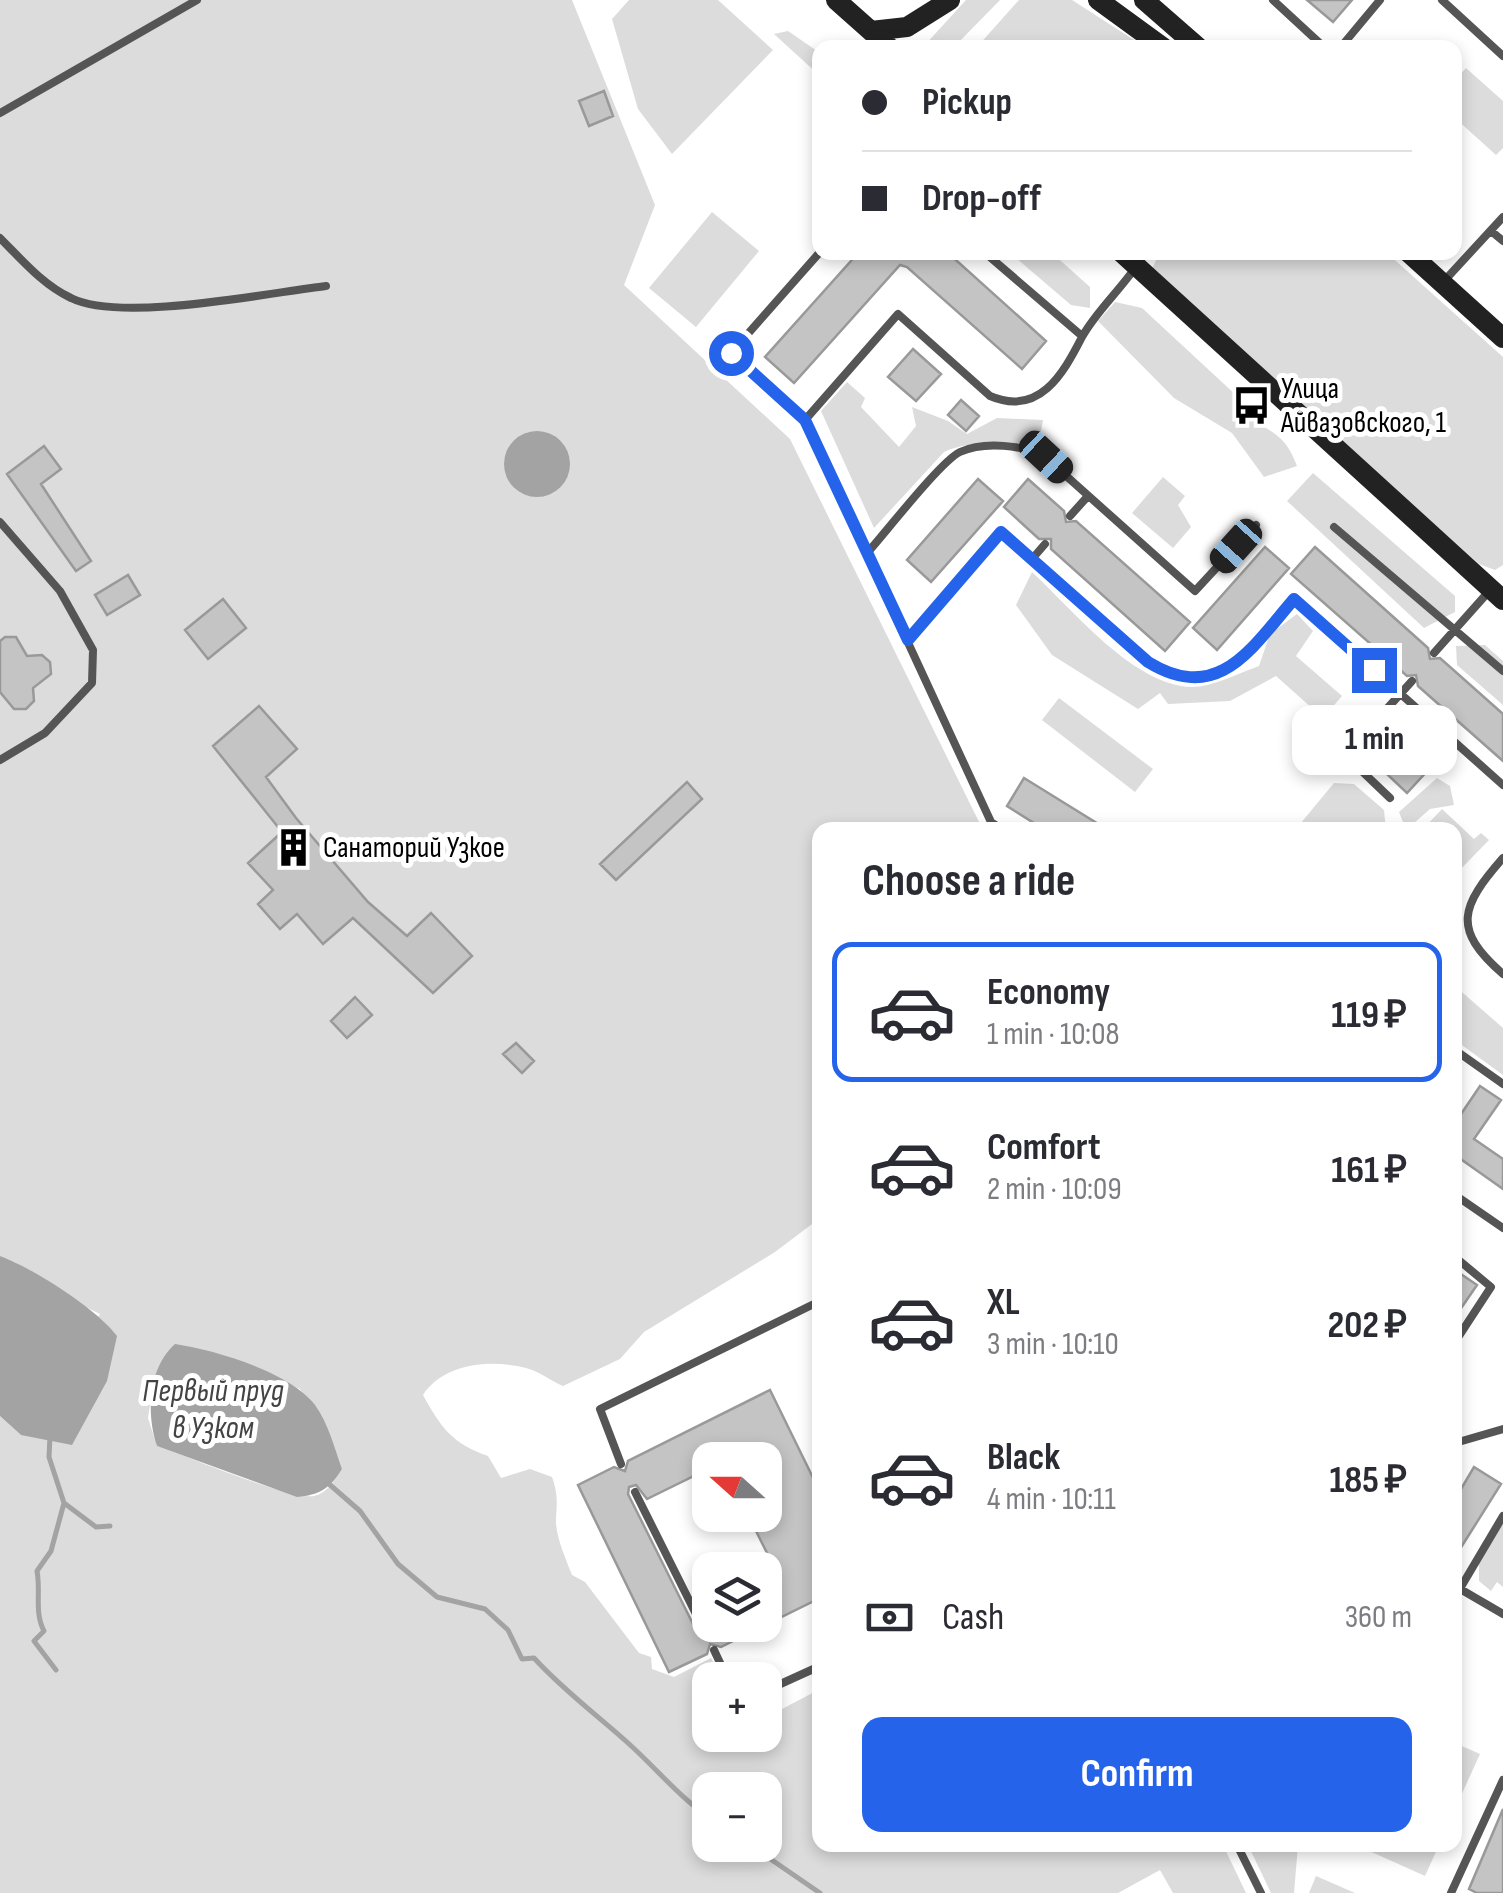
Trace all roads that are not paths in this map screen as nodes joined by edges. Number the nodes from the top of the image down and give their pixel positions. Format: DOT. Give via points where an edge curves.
graph roads {
  1 [pos="196,0"];
  2 [pos="836,0"];
  3 [pos="950,0"];
  4 [pos="1098,0"];
  5 [pos="1144,0"];
  6 [pos="1273,0"];
  7 [pos="1380,0"];
  8 [pos="1442,0"];
  9 [pos="871,30"];
  10 [pos="882,40"];
  11 [pos="1153,40"];
  12 [pos="1190,40"];
  13 [pos="1316,40"];
  14 [pos="1347,40"];
  15 [pos="1503,56"];
  16 [pos="0,112"];
  17 [pos="1503,218"];
  18 [pos="1491,231"];
  19 [pos="0,238"];
  20 [pos="1503,242"];
  21 [pos="813,260"];
  22 [pos="993,260"];
  23 [pos="1133,260"];
  24 [pos="1138,260"];
  25 [pos="1416,260"];
  26 [pos="1442,284"];
  27 [pos="326,286"];
  28 [pos="1082,336"];
  29 [pos="1503,338"];
  30 [pos="805,420"];
  31 [pos="1088,496"];
  32 [pos="1070,516"];
  33 [pos="0,522"];
  34 [pos="1256,524"];
  35 [pos="1334,527"];
  36 [pos="1045,544"];
  37 [pos="868,552"];
  38 [pos="1032,559"];
  39 [pos="1499,588"];
  40 [pos="1455,630"];
  41 [pos="908,640"];
  42 [pos="1434,654"];
  43 [pos="1503,672"];
  44 [pos="1412,680"];
  45 [pos="1401,693"];
  46 [pos="0,760"];
  47 [pos="1503,785"];
  48 [pos="1390,798"];
  49 [pos="990,822"];
  50 [pos="1503,858"];
  51 [pos="1503,974"];
  52 [pos="1462,1055"];
  53 [pos="1503,1084"];
  54 [pos="1462,1200"];
  55 [pos="1503,1228"];
  56 [pos="1462,1263"];
  57 [pos="812,1305"];
  58 [pos="1462,1332"];
  59 [pos="1503,1429"];
  60 [pos="1462,1440"];
  61 [pos="622,1464"];
  62 [pos="636,1492"];
  63 [pos="1503,1516"];
  64 [pos="1462,1583"];
  65 [pos="1462,1594"];
  66 [pos="692,1606"];
  67 [pos="1503,1614"];
  68 [pos="714,1650"];
  69 [pos="720,1662"];
  70 [pos="812,1670"];
  71 [pos="782,1683"];
  72 [pos="1503,1780"];
  73 [pos="1241,1852"];
  74 [pos="1262,1893"];
  75 [pos="1451,1893"];
  1 -- 16 [label="lane"];
  2 -- 9 [label="main road"];
  3 -- 9 [label="main road" via="906,27"];
  4 -- 11 [label="main road"];
  5 -- 12 [label="main road"];
  6 -- 13 [label="lane"];
  7 -- 14 [label="lane"];
  8 -- 15 [label="lane"];
  9 -- 10 [label="main road"];
  17 -- 18 [label="lane"];
  18 -- 20 [label="lane"];
  18 -- 26 [label="lane"];
  19 -- 27 [label="lane" via="50,287 88,303 127,308"];
  21 -- 30 [label="lane" via="731,353"];
  22 -- 28 [label="lane"];
  23 -- 28 [label="lane"];
  24 -- 39 [label="main road"];
  25 -- 26 [label="main road"];
  26 -- 29 [label="main road"];
  28 -- 30 [label="lane" via="1078,354 1040,396 1006,403 898,314"];
  30 -- 37 [label="lane"];
  31 -- 32 [label="lane"];
  31 -- 34 [label="lane" via="1195,591"];
  31 -- 37 [label="lane" via="1031,449 958,452"];
  33 -- 46 [label="lane" via="60,591 93,650 92,683 45,733"];
  35 -- 40 [label="lane"];
  36 -- 38 [label="lane"];
  37 -- 41 [label="lane"];
  38 -- 41 [label="lane" via="1001,532"];
  38 -- 45 [label="lane" via="1170,676 1197,680 1221,673 1244,657 1294,599"];
  39 -- 40 [label="lane"];
  40 -- 42 [label="lane"];
  40 -- 43 [label="lane"];
  41 -- 49 [label="lane"];
  44 -- 45 [label="lane"];
  45 -- 47 [label="lane"];
  45 -- 48 [label="lane" via="1345,755"];
  50 -- 51 [label="lane" via="1479,886 1466,917 1476,950"];
  52 -- 53 [label="lane"];
  54 -- 55 [label="lane"];
  56 -- 58 [label="lane" via="1492,1288"];
  57 -- 61 [label="lane" via="600,1410"];
  59 -- 60 [label="lane"];
  62 -- 66 [label="lane"];
  63 -- 64 [label="lane"];
  65 -- 67 [label="lane"];
  68 -- 69 [label="lane"];
  70 -- 71 [label="lane"];
  72 -- 75 [label="lane"];
  73 -- 74 [label="lane"];
}
